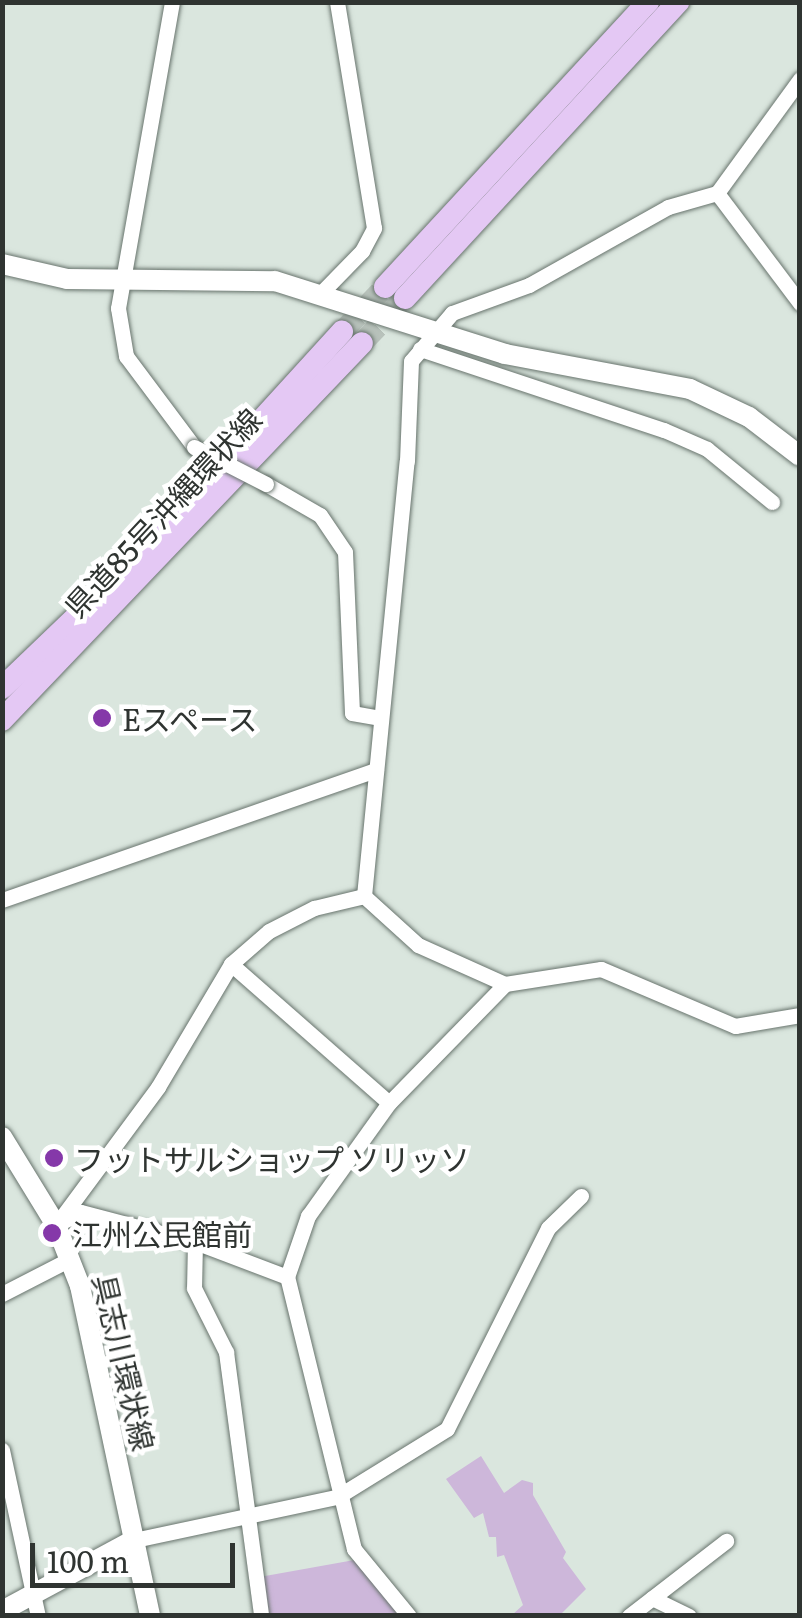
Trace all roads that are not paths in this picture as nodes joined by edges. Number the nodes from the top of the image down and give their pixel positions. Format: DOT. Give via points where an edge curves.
graph roads {
  1 [pos="172,2"];
  2 [pos="337,2"];
  3 [pos="648,2"];
  4 [pos="678,2"];
  5 [pos="800,78"];
  6 [pos="717,192"];
  7 [pos="2,264"];
  8 [pos="125,282"];
  9 [pos="322,293"];
  10 [pos="800,303"];
  11 [pos="426,340"];
  12 [pos="800,456"];
  13 [pos="772,502"];
  14 [pos="2,688"];
  15 [pos="380,718"];
  16 [pos="2,720"];
  17 [pos="376,770"];
  18 [pos="364,896"];
  19 [pos="2,900"];
  20 [pos="232,964"];
  21 [pos="505,984"];
  22 [pos="800,1015"];
  23 [pos="389,1103"];
  24 [pos="2,1137"];
  25 [pos="581,1196"];
  26 [pos="56,1225"];
  27 [pos="195,1242"];
  28 [pos="70,1259"];
  29 [pos="287,1277"];
  30 [pos="2,1294"];
  31 [pos="2,1450"];
  32 [pos="337,1496"];
  33 [pos="243,1517"];
  34 [pos="134,1540"];
  35 [pos="726,1540"];
  36 [pos="652,1598"];
  37 [pos="36,1605"];
  38 [pos="2,1611"];
  39 [pos="150,1616"];
  40 [pos="260,1616"];
  41 [pos="409,1616"];
  42 [pos="630,1616"];
  43 [pos="689,1616"];
  1 -- 8 [label="street"];
  2 -- 9 [label="street" via="374,228"];
  3 -- 4 [label="main road" via="395,292"];
  5 -- 6 [label="street"];
  6 -- 10 [label="street"];
  6 -- 11 [label="street" via="626,227 529,285 452,312"];
  7 -- 8 [label="street" via="67,279"];
  8 -- 9 [label="street" via="246,277"];
  8 -- 15 [label="street, bridge" via="118,308 126,356 194,447 320,514 345,552 352,712"];
  9 -- 11 [label="street"];
  11 -- 12 [label="street" via="690,389 749,417"];
  11 -- 13 [label="street" via="664,430 706,450"];
  11 -- 15 [label="street" via="411,362"];
  14 -- 16 [label="main road, 県道85号沖縄環状線" via="352,338"];
  15 -- 17 [label="street"];
  17 -- 18 [label="street"];
  17 -- 19 [label="street"];
  18 -- 20 [label="street" via="314,908 270,931"];
  18 -- 21 [label="street" via="418,945"];
  20 -- 23 [label="street"];
  20 -- 26 [label="street" via="158,1087"];
  21 -- 22 [label="street" via="602,969 735,1026"];
  21 -- 23 [label="street"];
  23 -- 29 [label="street" via="308,1216"];
  24 -- 26 [label="street, 具志川環状線"];
  25 -- 32 [label="street" via="548,1228 447,1429"];
  26 -- 27 [label="street" via="81,1212"];
  26 -- 28 [label="street, 具志川環状線"];
  27 -- 29 [label="street"];
  27 -- 33 [label="street" via="194,1288 226,1352"];
  28 -- 30 [label="street"];
  28 -- 34 [label="street, 具志川環状線"];
  29 -- 32 [label="street"];
  31 -- 37 [label="street"];
  32 -- 33 [label="street"];
  32 -- 41 [label="street" via="360,1560"];
  33 -- 34 [label="street"];
  33 -- 40 [label="street"];
  34 -- 37 [label="street"];
  34 -- 39 [label="street, 具志川環状線"];
  35 -- 36 [label="street"];
  36 -- 42 [label="street"];
  36 -- 43 [label="street"];
  37 -- 38 [label="street"];
}
